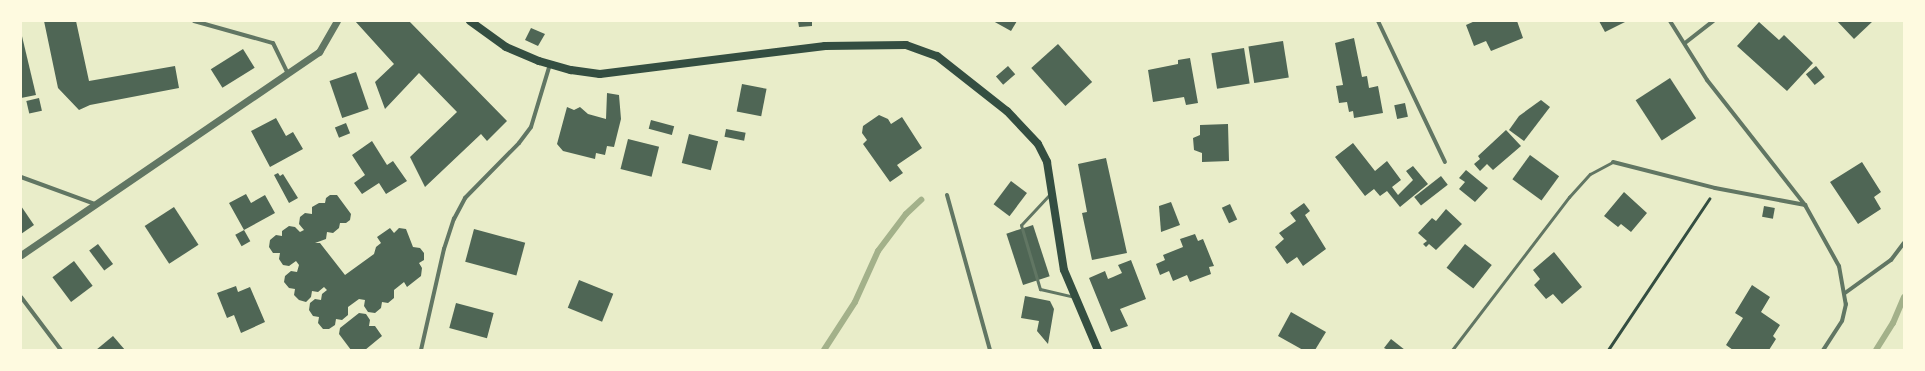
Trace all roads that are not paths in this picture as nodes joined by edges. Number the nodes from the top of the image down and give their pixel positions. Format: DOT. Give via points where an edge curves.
graph roads {
  1 [pos="194,21"];
  2 [pos="337,21"];
  3 [pos="470,21"];
  4 [pos="1378,21"];
  5 [pos="1670,21"];
  6 [pos="1713,21"];
  7 [pos="1685,43"];
  8 [pos="550,64"];
  9 [pos="288,74"];
  10 [pos="1445,162"];
  11 [pos="1613,162"];
  12 [pos="21,177"];
  13 [pos="1052,193"];
  14 [pos="947,195"];
  15 [pos="94,204"];
  16 [pos="1806,205"];
  17 [pos="1904,243"];
  18 [pos="21,255"];
  19 [pos="1845,293"];
  20 [pos="21,297"];
  21 [pos="1074,298"];
  22 [pos="61,350"];
  23 [pos="421,350"];
  24 [pos="990,350"];
  25 [pos="1098,350"];
  26 [pos="1452,350"];
  27 [pos="1822,350"];
  1 -- 9 [label="street" via="273,43"];
  2 -- 9 [label="street" via="319,52"];
  3 -- 8 [label="main road" via="506,47"];
  4 -- 10 [label="street"];
  5 -- 7 [label="street"];
  6 -- 7 [label="street"];
  7 -- 16 [label="street" via="1707,80"];
  8 -- 13 [label="main road" via="600,74 825,46 906,45 937,56 1008,111 1038,144 1047,162"];
  8 -- 23 [label="street" via="531,127 519,143 465,198 454,219 444,249"];
  9 -- 15 [label="street"];
  11 -- 16 [label="street" via="1716,188"];
  11 -- 26 [label="lane" via="1590,174 1569,197"];
  12 -- 15 [label="street"];
  13 -- 21 [label="main road" via="1063,264"];
  13 -- 21 [label="lane" via="1021,225 1040,290"];
  14 -- 24 [label="street"];
  15 -- 18 [label="street"];
  16 -- 19 [label="street" via="1839,266"];
  17 -- 19 [label="street" via="1891,260"];
  19 -- 27 [label="street" via="1846,304 1842,321"];
  20 -- 22 [label="street"];
  21 -- 25 [label="main road"];
}
